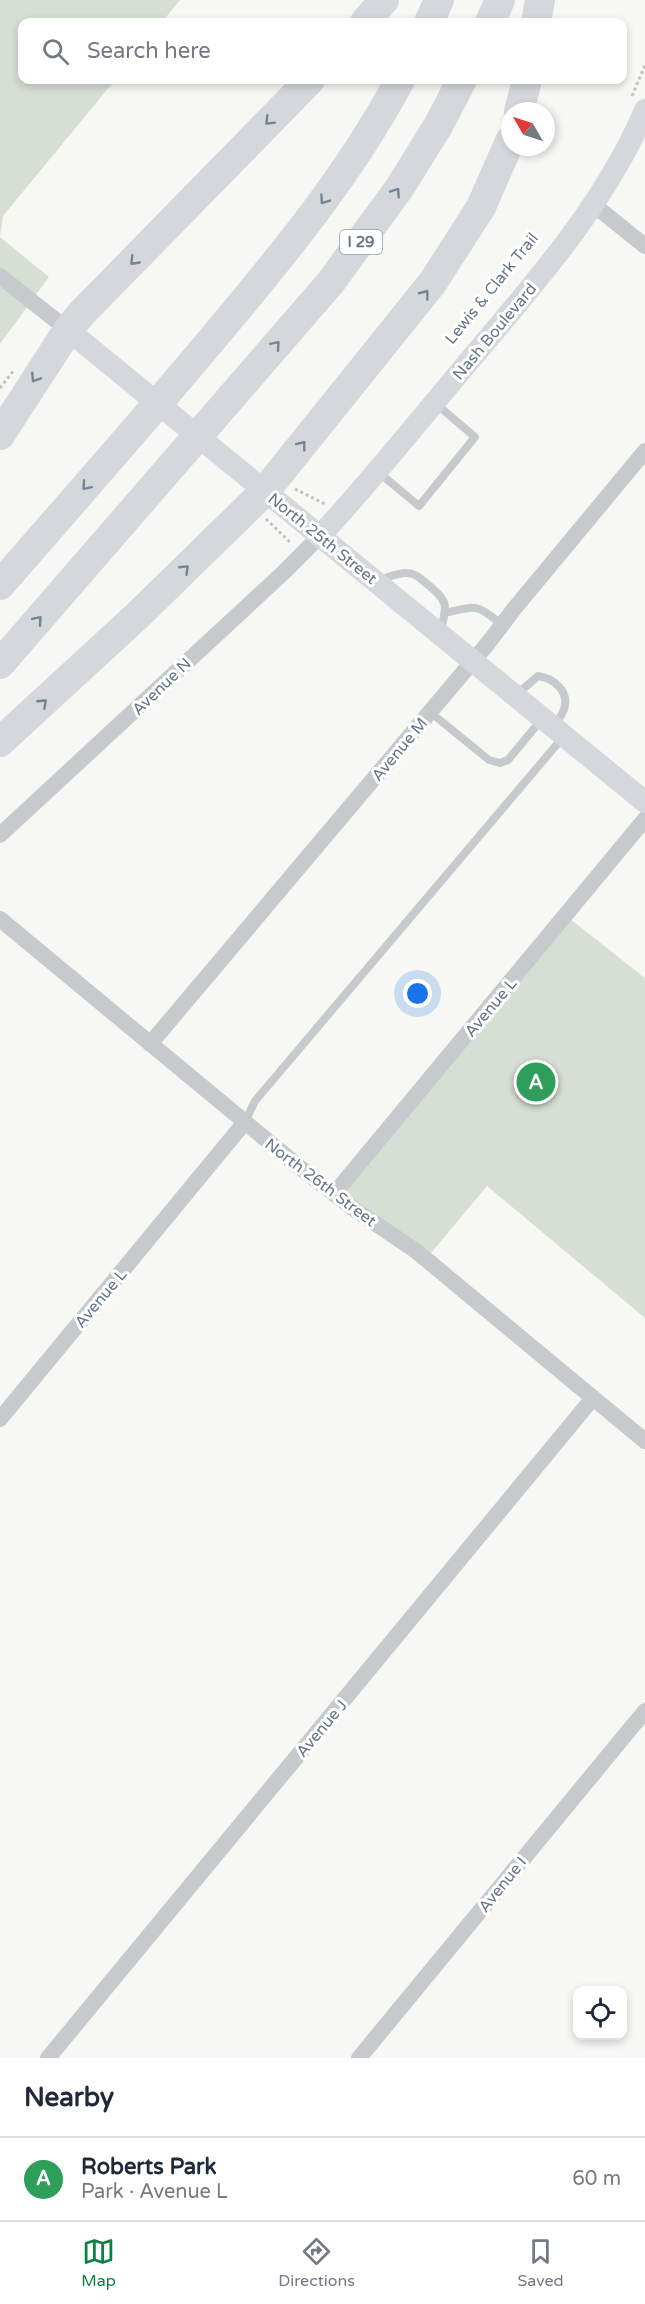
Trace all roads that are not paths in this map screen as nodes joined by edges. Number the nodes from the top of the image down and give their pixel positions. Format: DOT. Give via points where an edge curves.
graph roads {
  1 [pos="384,0"];
  2 [pos="439,0"];
  3 [pos="500,0"];
  4 [pos="540,0"];
  5 [pos="368,18"];
  6 [pos="431,18"];
  7 [pos="491,18"];
  8 [pos="537,18"];
  9 [pos="306,84"];
  10 [pos="398,84"];
  11 [pos="460,84"];
  12 [pos="526,84"];
  13 [pos="521,102"];
  14 [pos="637,106"];
  15 [pos="503,156"];
  16 [pos="594,205"];
  17 [pos="645,246"];
  18 [pos="0,276"];
  19 [pos="68,330"];
  20 [pos="434,403"];
  21 [pos="0,435"];
  22 [pos="645,451"];
  23 [pos="377,471"];
  24 [pos="266,491"];
  25 [pos="320,536"];
  26 [pos="375,581"];
  27 [pos="0,585"];
  28 [pos="442,623"];
  29 [pos="502,624"];
  30 [pos="473,661"];
  31 [pos="0,664"];
  32 [pos="515,696"];
  33 [pos="430,712"];
  34 [pos="554,727"];
  35 [pos="0,742"];
  36 [pos="645,802"];
  37 [pos="645,819"];
  38 [pos="0,835"];
  39 [pos="0,919"];
  40 [pos="150,1044"];
  41 [pos="245,1122"];
  42 [pos="334,1194"];
  43 [pos="593,1398"];
  44 [pos="0,1419"];
  45 [pos="645,1441"];
  46 [pos="645,1711"];
  47 [pos="48,2058"];
  48 [pos="359,2058"];
  1 -- 5 [label="highway"];
  2 -- 6 [label="highway"];
  3 -- 7 [label="highway"];
  4 -- 8 [label="highway"];
  9 -- 19 [label="highway, one-way"];
  10 -- 27 [label="highway, one-way" via="321,206 277,262"];
  31 -- 11 [label="highway, I 29, one-way" via="331,282 413,166"];
  12 -- 13 [label="highway"];
  14 -- 16 [label="street, Nash Boulevard" via="625,151"];
  24 -- 15 [label="highway, one-way" via="450,259 481,207"];
  16 -- 17 [label="street"];
  16 -- 20 [label="street, Nash Boulevard" via="533,286"];
  18 -- 19 [label="street, North 25th Street"];
  19 -- 21 [label="highway, one-way"];
  19 -- 24 [label="street, North 25th Street"];
  20 -- 23 [label="street, Nash Boulevard"];
  20 -- 23 [label="lane" via="476,437 419,506"];
  22 -- 29 [label="street, Avenue M"];
  23 -- 25 [label="street, Nash Boulevard"];
  24 -- 25 [label="street, North 25th Street"];
  35 -- 24 [label="highway, one-way"];
  25 -- 26 [label="street, North 25th Street"];
  25 -- 38 [label="street, Avenue N"];
  26 -- 28 [label="street, North 25th Street"];
  26 -- 28 [label="lane" via="414,574 441,595 445,603"];
  28 -- 29 [label="lane" via="475,607"];
  28 -- 30 [label="street, North 25th Street"];
  29 -- 30 [label="street, Avenue M"];
  30 -- 32 [label="street, North 25th Street"];
  30 -- 33 [label="street, Avenue M"];
  32 -- 34 [label="street, North 25th Street"];
  32 -- 34 [label="lane" via="538,676 550,678 566,699"];
  33 -- 34 [label="lane" via="489,760 500,763"];
  33 -- 40 [label="street, Avenue M"];
  34 -- 36 [label="street, North 25th Street"];
  34 -- 41 [label="lane" via="255,1101"];
  37 -- 42 [label="street, Avenue L"];
  39 -- 40 [label="street, North 26th Street"];
  40 -- 41 [label="street, North 26th Street"];
  41 -- 42 [label="street, North 26th Street"];
  41 -- 44 [label="street, Avenue L"];
  42 -- 43 [label="street, North 26th Street" via="417,1251"];
  43 -- 45 [label="street, North 26th Street"];
  43 -- 47 [label="street, Avenue J"];
  46 -- 48 [label="street, Avenue I"];
}
